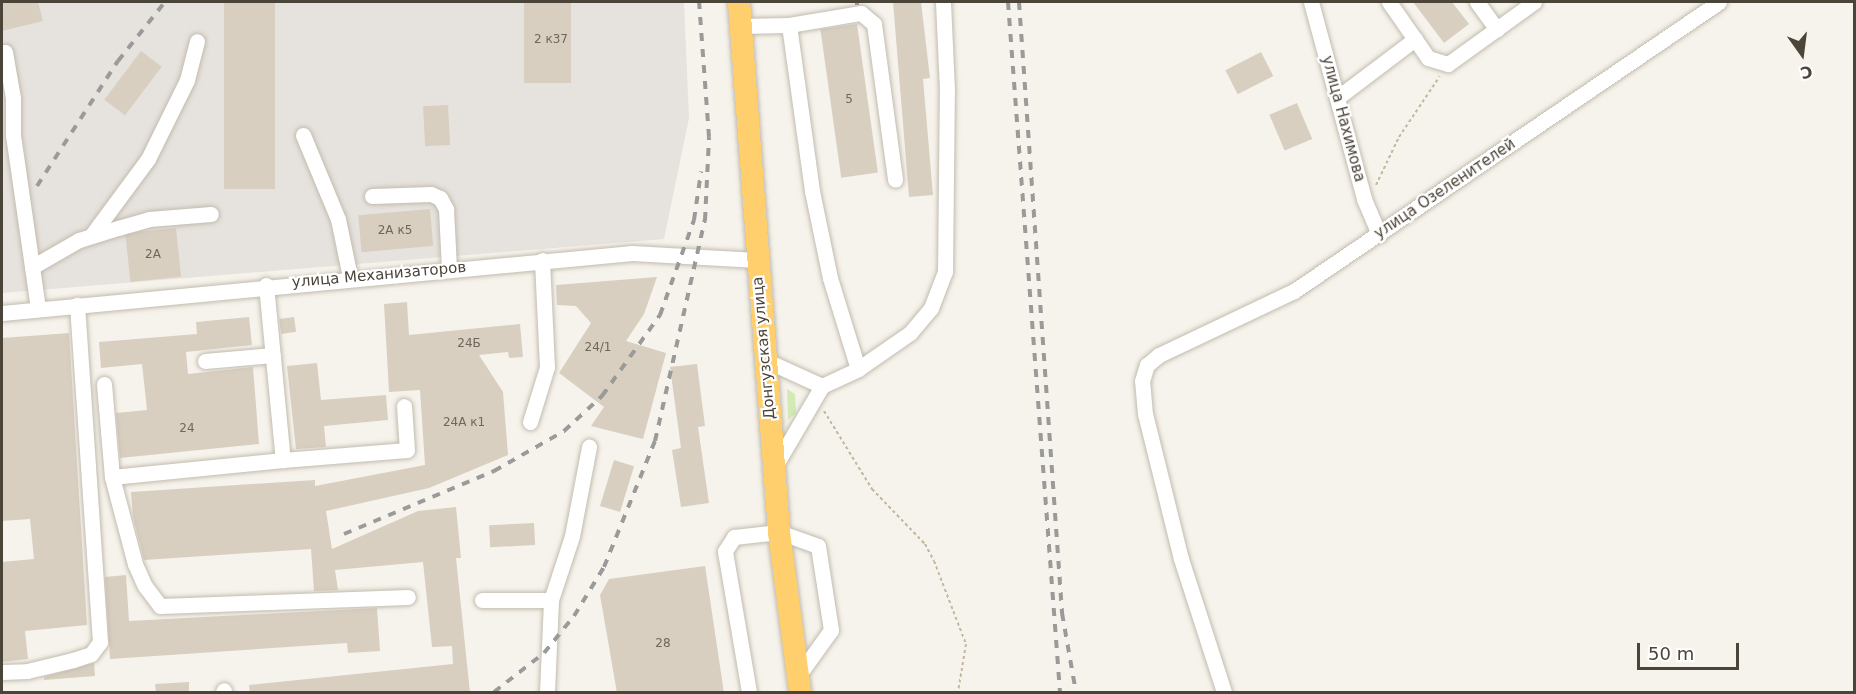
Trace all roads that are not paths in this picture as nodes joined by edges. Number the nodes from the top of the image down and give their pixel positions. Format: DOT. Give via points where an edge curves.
graph roads {
  1 [pos="739,2"];
  2 [pos="943,2"];
  3 [pos="1311,2"];
  4 [pos="1389,2"];
  5 [pos="1477,2"];
  6 [pos="1534,2"];
  7 [pos="1719,2"];
  8 [pos="789,25"];
  9 [pos="740,26"];
  10 [pos="1497,30"];
  11 [pos="1416,39"];
  12 [pos="197,41"];
  13 [pos="5,52"];
  14 [pos="1337,98"];
  15 [pos="303,135"];
  16 [pos="895,180"];
  17 [pos="372,196"];
  18 [pos="211,214"];
  19 [pos="1379,235"];
  20 [pos="91,236"];
  21 [pos="542,260"];
  22 [pos="757,260"];
  23 [pos="32,267"];
  24 [pos="449,268"];
  25 [pos="350,277"];
  26 [pos="266,285"];
  27 [pos="77,305"];
  28 [pos="38,309"];
  29 [pos="2,313"];
  30 [pos="273,355"];
  31 [pos="765,360"];
  32 [pos="205,361"];
  33 [pos="858,369"];
  34 [pos="104,384"];
  35 [pos="822,386"];
  36 [pos="404,406"];
  37 [pos="530,422"];
  38 [pos="589,447"];
  39 [pos="283,460"];
  40 [pos="774,468"];
  41 [pos="112,477"];
  42 [pos="780,532"];
  43 [pos="408,597"];
  44 [pos="482,600"];
  45 [pos="551,600"];
  46 [pos="2,672"];
  47 [pos="799,684"];
  48 [pos="547,693"];
  49 [pos="749,693"];
  50 [pos="1224,693"];
  1 -- 9 [label="highway, Донгузская улица"];
  2 -- 33 [label="street" via="947,101 945,272 932,308 910,333"];
  3 -- 14 [label="street, улица Нахимова"];
  4 -- 11 [label="street"];
  5 -- 10 [label="street"];
  6 -- 10 [label="street"];
  7 -- 19 [label="street, улица Озеленителей"];
  8 -- 9 [label="street"];
  8 -- 16 [label="street" via="861,13 874,24"];
  8 -- 33 [label="street" via="827,267"];
  9 -- 22 [label="highway, Донгузская улица"];
  10 -- 11 [label="street" via="1448,64 1428,58"];
  11 -- 14 [label="street"];
  12 -- 20 [label="street" via="187,80 148,159"];
  13 -- 23 [label="street"];
  14 -- 19 [label="street, улица Нахимова" via="1364,199"];
  15 -- 25 [label="street" via="338,219"];
  17 -- 24 [label="street" via="431,194 440,198 446,208"];
  18 -- 20 [label="street" via="149,219"];
  19 -- 50 [label="street, улица Озеленителей" via="1294,291 1159,355 1147,365 1142,381 1145,414 1181,559"];
  20 -- 23 [label="street"];
  21 -- 22 [label="street, улица Механизаторов" via="632,253"];
  21 -- 24 [label="street, улица Механизаторов"];
  21 -- 37 [label="street" via="547,367"];
  22 -- 31 [label="highway, Донгузская улица"];
  23 -- 28 [label="street"];
  24 -- 25 [label="street, улица Механизаторов"];
  25 -- 26 [label="street, улица Механизаторов"];
  26 -- 27 [label="street, улица Механизаторов"];
  26 -- 30 [label="street"];
  27 -- 28 [label="street, улица Механизаторов"];
  27 -- 46 [label="street" via="100,642 91,654 73,660 27,671"];
  28 -- 29 [label="street, улица Механизаторов"];
  30 -- 32 [label="street"];
  30 -- 39 [label="street"];
  31 -- 35 [label="street"];
  31 -- 40 [label="highway, Донгузская улица"];
  33 -- 35 [label="street"];
  34 -- 41 [label="street"];
  35 -- 40 [label="street"];
  36 -- 39 [label="street" via="407,450"];
  38 -- 45 [label="street" via="572,536"];
  39 -- 41 [label="street"];
  40 -- 42 [label="highway, Донгузская улица"];
  41 -- 43 [label="street" via="135,564 160,606"];
  42 -- 47 [label="highway, Донгузская улица"];
  42 -- 47 [label="street" via="818,546 831,630"];
  42 -- 49 [label="street" via="734,537 725,551"];
  44 -- 45 [label="street"];
  45 -- 48 [label="street"];
}
